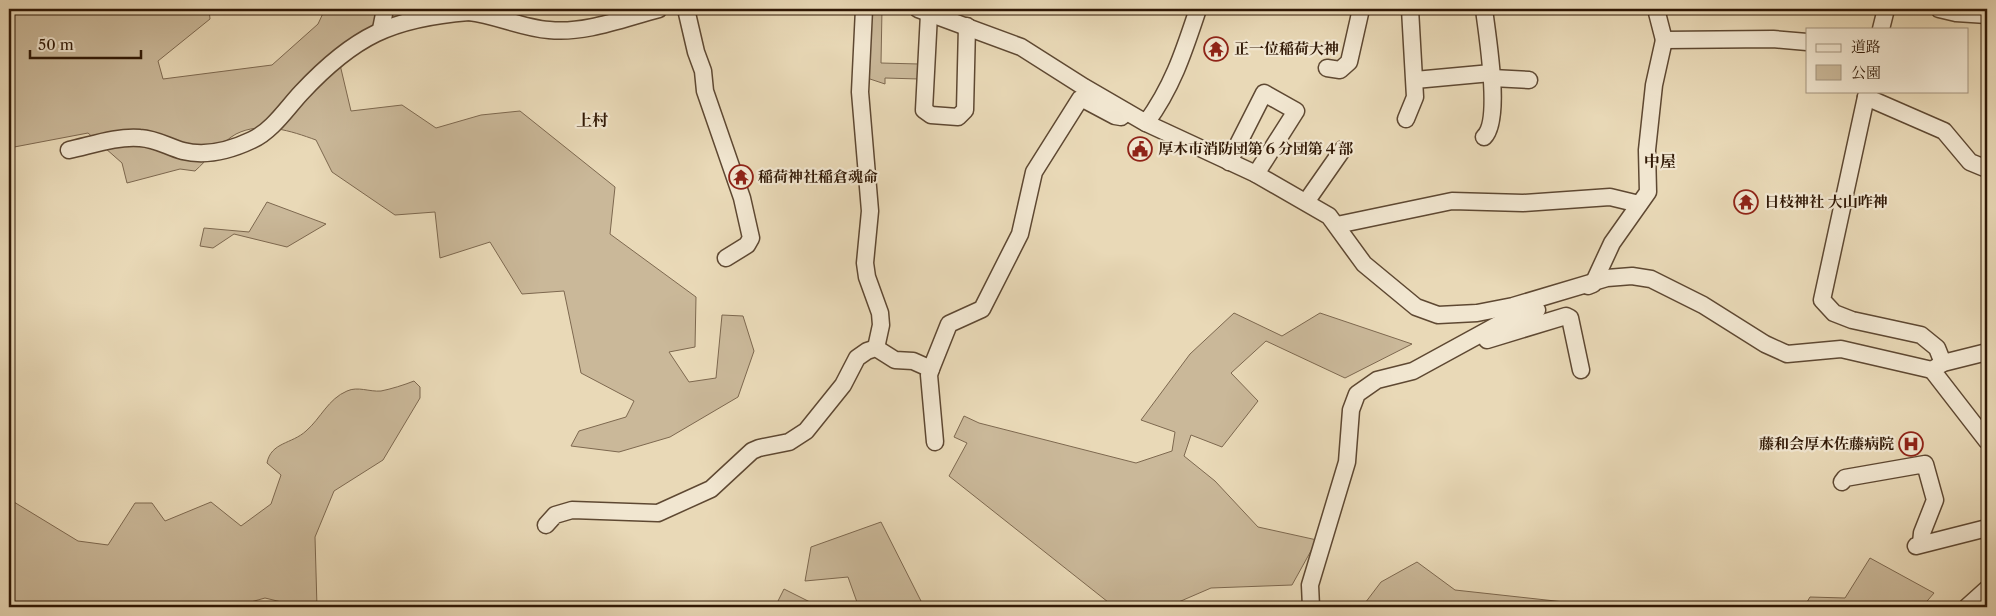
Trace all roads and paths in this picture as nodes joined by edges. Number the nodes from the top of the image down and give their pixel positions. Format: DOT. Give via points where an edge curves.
graph roads {
  1 [pos="384,9"];
  2 [pos="659,9"];
  3 [pos="686,9"];
  4 [pos="864,9"];
  5 [pos="1198,9"];
  6 [pos="1361,9"];
  7 [pos="1410,9"];
  8 [pos="1484,9"];
  9 [pos="1656,9"];
  10 [pos="1886,9"];
  11 [pos="1939,9"];
  12 [pos="468,10"];
  13 [pos="923,11"];
  14 [pos="1987,15"];
  15 [pos="967,26"];
  16 [pos="1885,28"];
  17 [pos="381,30"];
  18 [pos="1664,40"];
  19 [pos="1806,42"];
  20 [pos="1328,68"];
  21 [pos="1492,76"];
  22 [pos="1415,80"];
  23 [pos="1529,80"];
  24 [pos="1867,94"];
  25 [pos="1126,112"];
  26 [pos="1406,119"];
  27 [pos="1146,123"];
  28 [pos="1484,137"];
  29 [pos="70,150"];
  30 [pos="1343,150"];
  31 [pos="1230,162"];
  32 [pos="1987,169"];
  33 [pos="1256,174"];
  34 [pos="1306,202"];
  35 [pos="1639,204"];
  36 [pos="1337,226"];
  37 [pos="726,258"];
  38 [pos="1592,284"];
  39 [pos="1480,335"];
  40 [pos="876,348"];
  41 [pos="1987,352"];
  42 [pos="1938,367"];
  43 [pos="931,369"];
  44 [pos="1581,370"];
  45 [pos="1987,441"];
  46 [pos="935,442"];
  47 [pos="732,470"];
  48 [pos="703,477"];
  49 [pos="1842,482"];
  50 [pos="546,524"];
  51 [pos="1987,528"];
  52 [pos="1987,589"];
  53 [pos="1311,607"];
  54 [pos="1966,607"];
  1 -- 17 [label="street"];
  2 -- 12 [label="street" via="562,31 546,30"];
  3 -- 37 [label="street" via="703,71 705,91 742,198 751,238 747,245"];
  4 -- 40 [label="street" via="860,92 870,211 865,263 880,312"];
  5 -- 27 [label="street" via="1172,84"];
  6 -- 20 [label="street" via="1348,62 1340,70"];
  7 -- 22 [label="street"];
  8 -- 21 [label="street"];
  9 -- 18 [label="street"];
  10 -- 16 [label="street"];
  11 -- 14 [label="street"];
  12 -- 17 [label="street"];
  13 -- 15 [label="street"];
  13 -- 15 [label="street" via="924,110 931,115 958,117 965,110"];
  15 -- 25 [label="street" via="1021,47"];
  17 -- 29 [label="street" via="333,61 253,140 203,154 140,138"];
  18 -- 19 [label="street"];
  18 -- 35 [label="street" via="1654,85 1647,150 1648,192"];
  21 -- 22 [label="street"];
  21 -- 23 [label="street"];
  21 -- 28 [label="street" via="1493,113 1489,132"];
  22 -- 26 [label="street" via="1415,97"];
  24 -- 32 [label="street" via="1944,131 1970,162"];
  24 -- 42 [label="street" via="1822,300 1834,312 1852,320 1920,335 1937,348"];
  25 -- 27 [label="street"];
  25 -- 43 [label="street" via="1121,117 1115,116 1080,99 1034,172 1020,234 982,309 949,324"];
  27 -- 31 [label="street"];
  30 -- 34 [label="street"];
  31 -- 33 [label="street"];
  31 -- 33 [label="street" via="1264,93 1296,111"];
  33 -- 34 [label="street"];
  34 -- 36 [label="street" via="1329,216"];
  35 -- 36 [label="street" via="1610,197 1523,203 1452,201"];
  35 -- 38 [label="street" via="1612,243"];
  36 -- 38 [label="street" via="1364,264 1416,307 1438,314 1477,313 1513,306"];
  38 -- 39 [label="street" via="1558,303 1526,313"];
  38 -- 42 [label="street" via="1607,278 1632,276 1651,279 1787,354 1841,349"];
  39 -- 44 [label="street" via="1488,340 1566,316 1570,318"];
  39 -- 53 [label="street" via="1413,371 1378,380 1357,394 1351,410 1346,462 1310,585"];
  40 -- 43 [label="street" via="895,360 913,361"];
  40 -- 47 [label="street" via="857,358 842,384 806,431 789,442 759,448"];
  41 -- 42 [label="street"];
  42 -- 45 [label="street"];
  43 -- 46 [label="street"];
  47 -- 48 [label="street" via="728,468"];
  47 -- 50 [label="street" via="711,489 658,513 572,510 555,515"];
  49 -- 51 [label="street" via="1845,478 1925,464 1935,500 1919,544"];
  52 -- 54 [label="street"];
}
